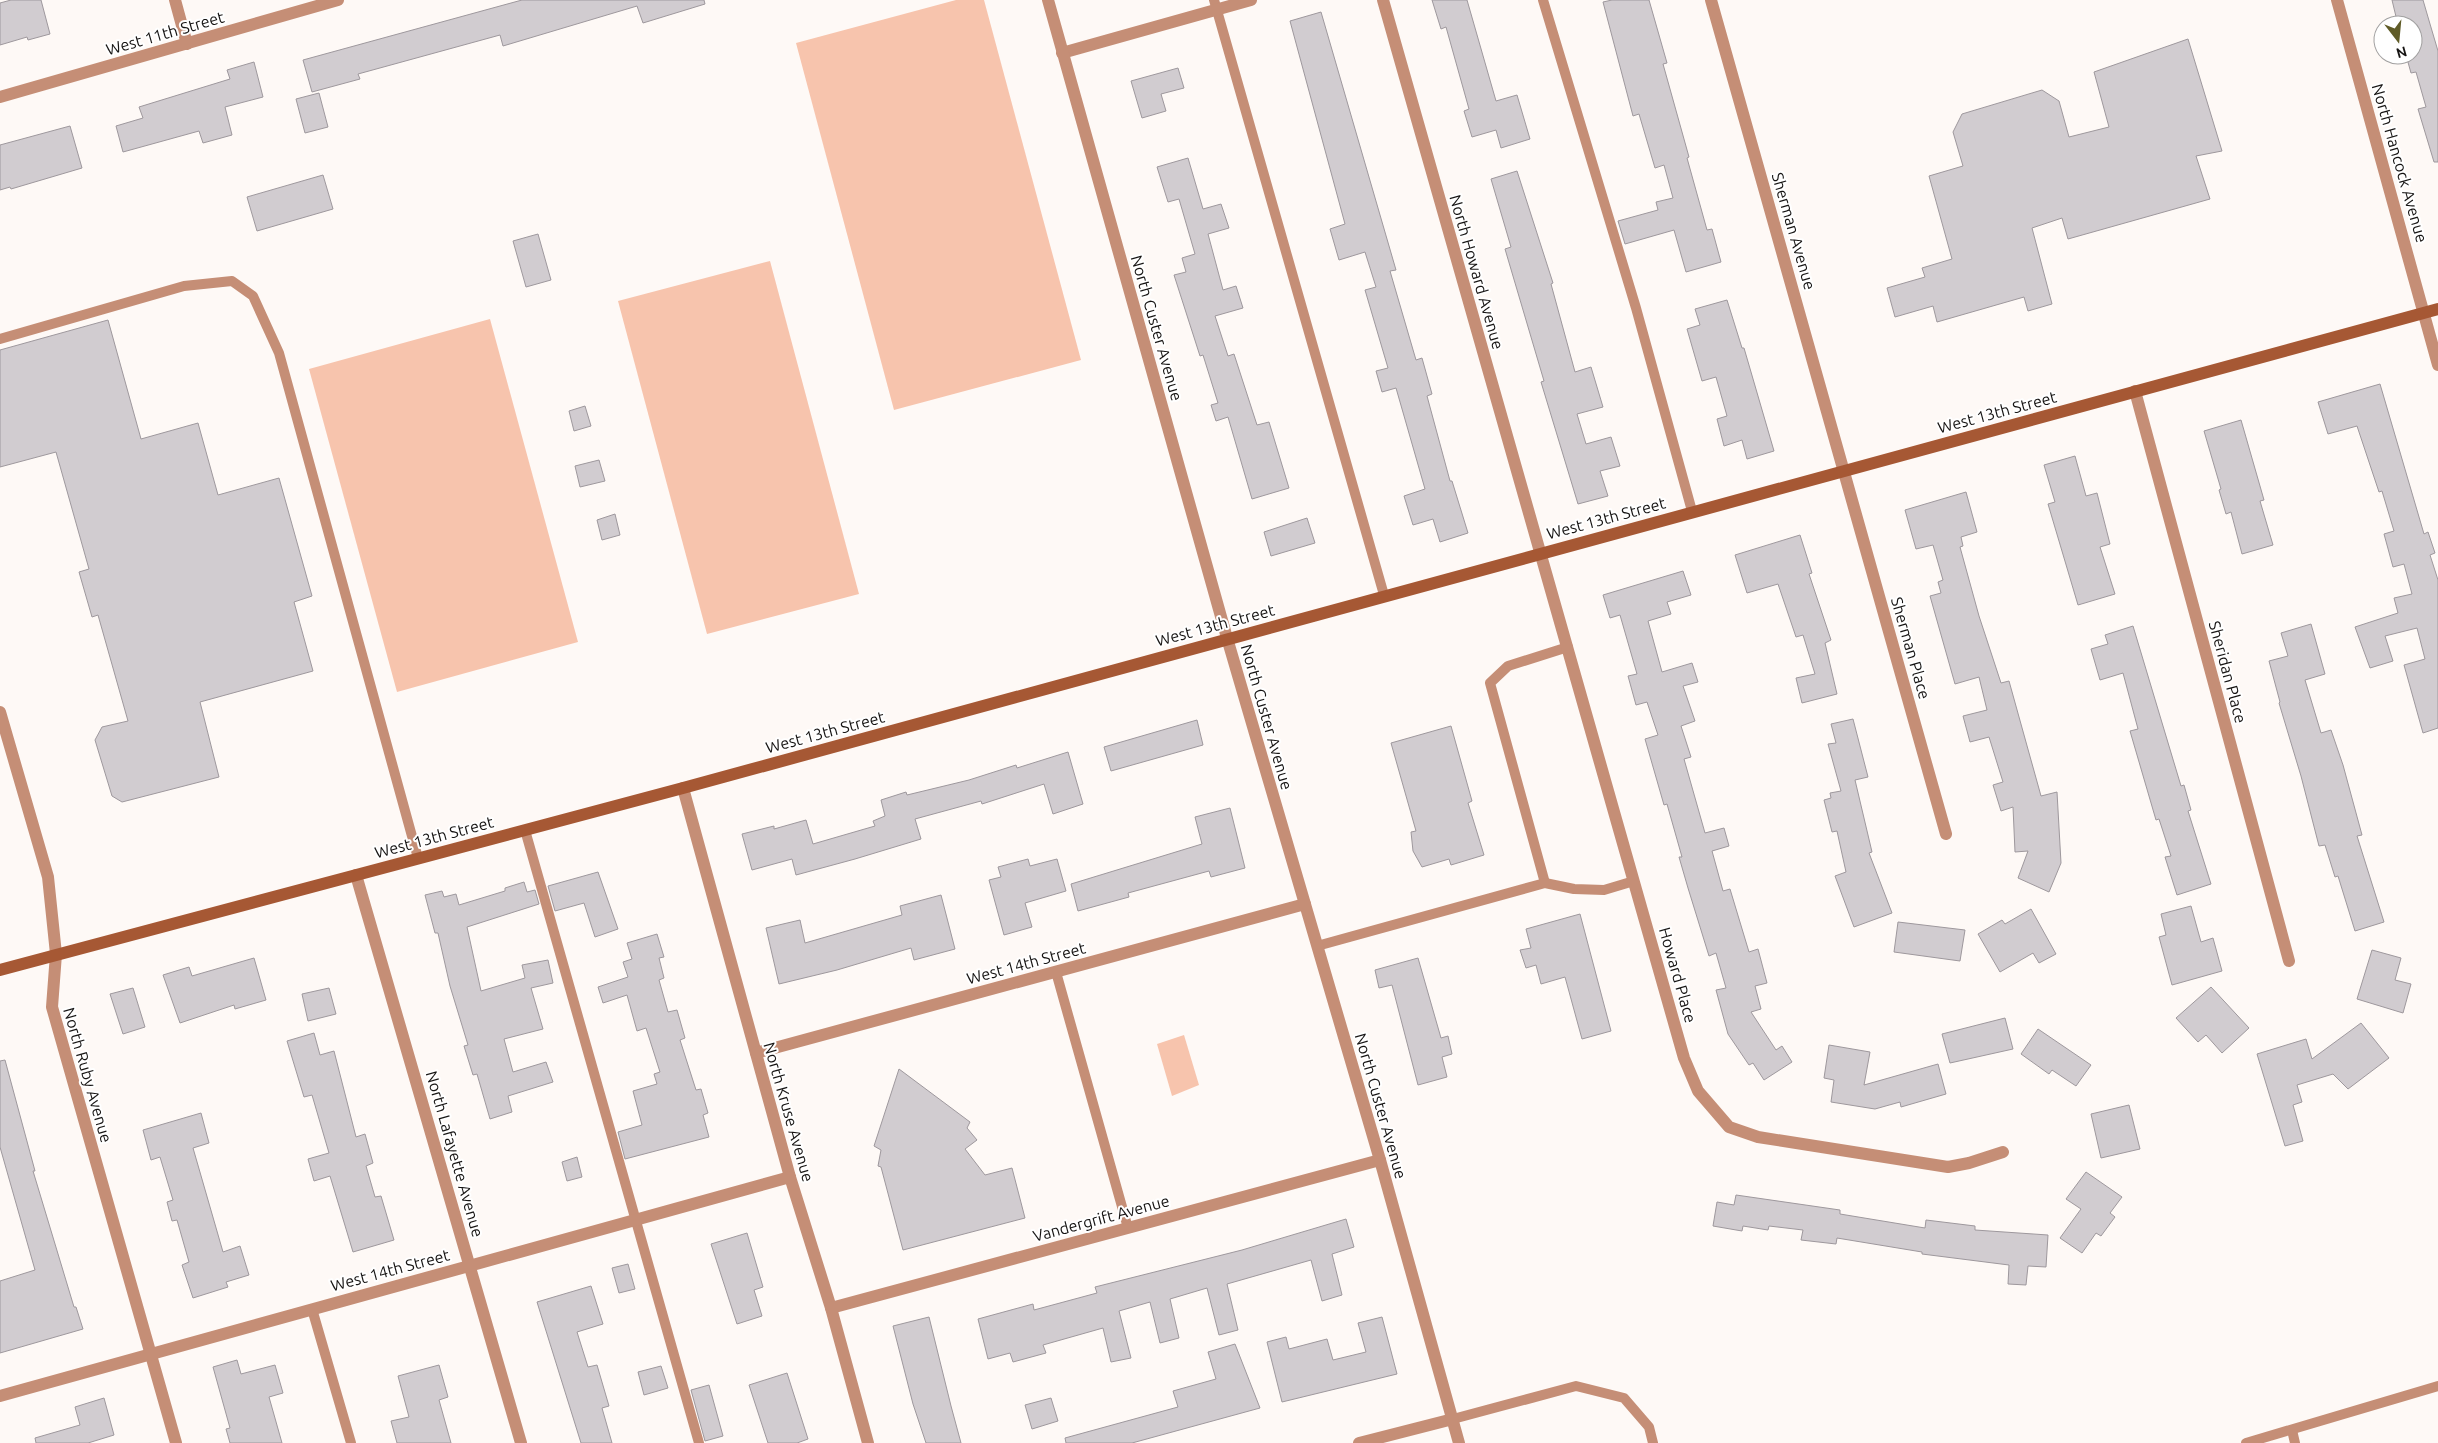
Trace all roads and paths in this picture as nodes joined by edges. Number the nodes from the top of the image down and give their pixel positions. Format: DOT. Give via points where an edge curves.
graph roads {
  1 [pos="175,0"];
  2 [pos="338,0"];
  3 [pos="1048,0"];
  4 [pos="1251,0"];
  5 [pos="1383,0"];
  6 [pos="1543,0"];
  7 [pos="1711,0"];
  8 [pos="2337,0"];
  9 [pos="1216,5"];
  10 [pos="187,44"];
  11 [pos="1062,53"];
  12 [pos="0,98"];
  13 [pos="2438,309"];
  14 [pos="2425,312"];
  15 [pos="0,339"];
  16 [pos="2438,365"];
  17 [pos="2135,391"];
  18 [pos="1844,470"];
  19 [pos="1692,511"];
  20 [pos="1540,553"];
  21 [pos="1384,595"];
  22 [pos="1227,638"];
  23 [pos="1568,647"];
  24 [pos="0,712"];
  25 [pos="683,788"];
  26 [pos="525,830"];
  27 [pos="1946,834"];
  28 [pos="418,858"];
  29 [pos="356,875"];
  30 [pos="1634,881"];
  31 [pos="1545,883"];
  32 [pos="1305,904"];
  33 [pos="1318,946"];
  34 [pos="56,954"];
  35 [pos="2289,961"];
  36 [pos="0,970"];
  37 [pos="1056,972"];
  38 [pos="756,1053"];
  39 [pos="2003,1152"];
  40 [pos="1380,1160"];
  41 [pos="790,1177"];
  42 [pos="636,1219"];
  43 [pos="1128,1228"];
  44 [pos="470,1265"];
  45 [pos="831,1308"];
  46 [pos="312,1309"];
  47 [pos="150,1353"];
  48 [pos="2438,1386"];
  49 [pos="0,1396"];
  50 [pos="1452,1419"];
  51 [pos="2292,1430"];
  52 [pos="176,1443"];
  53 [pos="350,1443"];
  54 [pos="521,1443"];
  55 [pos="699,1443"];
  56 [pos="868,1443"];
  57 [pos="1359,1443"];
  58 [pos="1459,1443"];
  59 [pos="1653,1443"];
  60 [pos="2246,1443"];
  61 [pos="2295,1443"];
  1 -- 10 [label="street"];
  2 -- 10 [label="street, West 11th Street"];
  3 -- 11 [label="street, North Custer Avenue"];
  4 -- 9 [label="street"];
  5 -- 20 [label="street, North Howard Avenue"];
  6 -- 19 [label="lane" via="1636,308"];
  7 -- 18 [label="street, Sherman Avenue"];
  8 -- 14 [label="street, North Hancock Avenue"];
  9 -- 11 [label="street"];
  9 -- 21 [label="lane"];
  10 -- 12 [label="street, West 11th Street"];
  11 -- 22 [label="street, North Custer Avenue"];
  13 -- 14 [label="main road, West 13th Street"];
  14 -- 16 [label="street, North Hancock Avenue"];
  14 -- 17 [label="main road, West 13th Street"];
  15 -- 28 [label="lane" via="184,286 232,281 253,296 279,353"];
  17 -- 18 [label="main road, West 13th Street"];
  17 -- 35 [label="street, Sheridan Place"];
  18 -- 19 [label="main road, West 13th Street"];
  18 -- 27 [label="street, Sherman Place"];
  19 -- 20 [label="main road, West 13th Street"];
  20 -- 21 [label="main road, West 13th Street"];
  20 -- 23 [label="street, Howard Place"];
  21 -- 22 [label="main road, West 13th Street"];
  22 -- 25 [label="main road, West 13th Street"];
  22 -- 32 [label="street, North Custer Avenue"];
  23 -- 30 [label="street, Howard Place"];
  23 -- 31 [label="lane" via="1508,666 1490,683"];
  24 -- 34 [label="street, North Ruby Avenue" via="48,876"];
  25 -- 26 [label="main road, West 13th Street"];
  25 -- 38 [label="street, North Kruse Avenue"];
  26 -- 28 [label="main road, West 13th Street"];
  26 -- 42 [label="lane"];
  28 -- 29 [label="main road, West 13th Street"];
  29 -- 34 [label="main road, West 13th Street"];
  29 -- 44 [label="street, North Lafayette Avenue"];
  30 -- 31 [label="lane" via="1604,890 1574,889"];
  30 -- 39 [label="street, Howard Place" via="1684,1058 1698,1091 1729,1127 1758,1137 1948,1167"];
  31 -- 33 [label="lane"];
  32 -- 33 [label="street, North Custer Avenue"];
  32 -- 37 [label="street, West 14th Street"];
  33 -- 40 [label="street, North Custer Avenue"];
  34 -- 36 [label="main road, West 13th Street"];
  34 -- 47 [label="street, North Ruby Avenue" via="52,1007"];
  37 -- 38 [label="street, West 14th Street"];
  37 -- 43 [label="lane"];
  38 -- 41 [label="street, North Kruse Avenue"];
  40 -- 43 [label="street, Vandergrift Avenue"];
  40 -- 50 [label="street, North Custer Avenue"];
  41 -- 42 [label="street, West 14th Street"];
  41 -- 45 [label="street, North Kruse Avenue"];
  42 -- 44 [label="street, West 14th Street"];
  42 -- 55 [label="lane"];
  43 -- 45 [label="street, Vandergrift Avenue"];
  44 -- 46 [label="street, West 14th Street"];
  44 -- 54 [label="street, North Lafayette Avenue"];
  45 -- 56 [label="street, North Kruse Avenue"];
  46 -- 47 [label="street, West 14th Street"];
  46 -- 53 [label="lane"];
  47 -- 49 [label="street, West 14th Street"];
  47 -- 52 [label="street, North Ruby Avenue"];
  48 -- 51 [label="lane"];
  50 -- 57 [label="street"];
  50 -- 58 [label="street, North Custer Avenue"];
  50 -- 59 [label="lane" via="1576,1386 1624,1398 1649,1428"];
  51 -- 60 [label="lane"];
  51 -- 61 [label="lane"];
}
